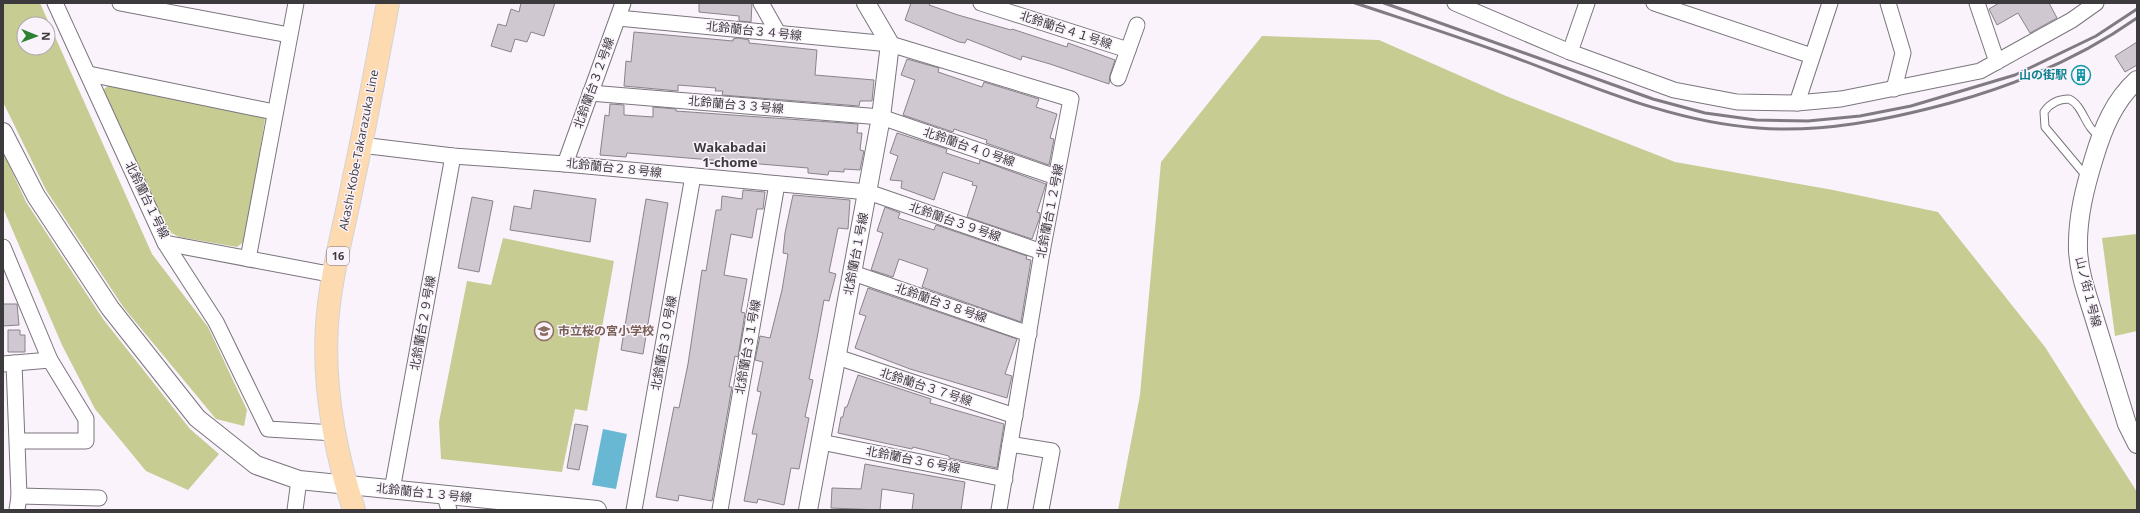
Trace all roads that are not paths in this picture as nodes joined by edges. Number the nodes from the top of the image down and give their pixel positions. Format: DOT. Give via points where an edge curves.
graph roads {
  1 [pos="55,3"];
  2 [pos="120,3"];
  3 [pos="296,3"];
  4 [pos="388,3"];
  5 [pos="623,3"];
  6 [pos="761,3"];
  7 [pos="866,3"];
  8 [pos="980,3"];
  9 [pos="1455,3"];
  10 [pos="1587,3"];
  11 [pos="1654,3"];
  12 [pos="1830,3"];
  13 [pos="1888,3"];
  14 [pos="1977,3"];
  15 [pos="2096,3"];
  16 [pos="618,18"];
  17 [pos="1137,25"];
  18 [pos="778,33"];
  19 [pos="289,35"];
  20 [pos="890,44"];
  21 [pos="1128,50"];
  22 [pos="1570,52"];
  23 [pos="1812,56"];
  24 [pos="1997,62"];
  25 [pos="88,74"];
  26 [pos="1118,78"];
  27 [pos="2137,80"];
  28 [pos="1894,89"];
  29 [pos="590,92"];
  30 [pos="1797,103"];
  31 [pos="274,112"];
  32 [pos="881,117"];
  33 [pos="3,132"];
  34 [pos="2101,136"];
  35 [pos="361,145"];
  36 [pos="453,156"];
  37 [pos="565,164"];
  38 [pos="693,176"];
  39 [pos="1056,176"];
  40 [pos="2087,178"];
  41 [pos="776,184"];
  42 [pos="868,192"];
  43 [pos="165,243"];
  44 [pos="3,247"];
  45 [pos="1042,252"];
  46 [pos="248,259"];
  47 [pos="853,273"];
  48 [pos="334,275"];
  49 [pos="1028,334"];
  50 [pos="837,357"];
  51 [pos="50,360"];
  52 [pos="9,364"];
  53 [pos="1015,416"];
  54 [pos="335,434"];
  55 [pos="18,441"];
  56 [pos="821,442"];
  57 [pos="1010,444"];
  58 [pos="2137,444"];
  59 [pos="1004,479"];
  60 [pos="300,480"];
  61 [pos="346,486"];
  62 [pos="392,490"];
  63 [pos="99,498"];
  64 [pos="18,503"];
  65 [pos="447,503"];
  66 [pos="295,510"];
  67 [pos="354,510"];
  68 [pos="597,510"];
  69 [pos="634,510"];
  70 [pos="720,510"];
  71 [pos="808,510"];
  72 [pos="999,510"];
  73 [pos="1041,510"];
  1 -- 25 [label="street, 北鈴蘭台１号線"];
  2 -- 19 [label="street"];
  3 -- 19 [label="street"];
  4 -- 35 [label="main road, Akashi-Kobe-Takarazuka Line / 16"];
  5 -- 16 [label="street, 北鈴蘭台３２号線"];
  6 -- 18 [label="street"];
  7 -- 20 [label="street"];
  8 -- 21 [label="street, 北鈴蘭台４１号線"];
  9 -- 22 [label="street"];
  10 -- 22 [label="street"];
  11 -- 23 [label="street"];
  12 -- 23 [label="street"];
  13 -- 28 [label="street" via="1903,53"];
  14 -- 24 [label="street"];
  15 -- 24 [label="street" via="2072,20"];
  16 -- 18 [label="street, 北鈴蘭台３４号線"];
  16 -- 29 [label="street, 北鈴蘭台３２号線"];
  17 -- 21 [label="street, 北鈴蘭台４１号線"];
  18 -- 20 [label="street, 北鈴蘭台３４号線"];
  19 -- 31 [label="street"];
  20 -- 32 [label="street, 北鈴蘭台１号線"];
  20 -- 39 [label="street, 北鈴蘭台１２号線" via="1071,99"];
  21 -- 26 [label="street, 北鈴蘭台４１号線"];
  22 -- 30 [label="street" via="1674,90 1737,102"];
  23 -- 30 [label="street"];
  24 -- 28 [label="street" via="1980,71"];
  25 -- 31 [label="street"];
  25 -- 43 [label="street, 北鈴蘭台１号線"];
  27 -- 34 [label="street, 山ノ街１号線" via="2115,105"];
  28 -- 30 [label="street" via="1841,99"];
  29 -- 32 [label="street, 北鈴蘭台３３号線"];
  29 -- 37 [label="street, 北鈴蘭台３２号線"];
  31 -- 46 [label="street"];
  32 -- 39 [label="street, 北鈴蘭台４０号線"];
  32 -- 42 [label="street, 北鈴蘭台１号線"];
  33 -- 60 [label="street, 北鈴蘭台１３号線" via="36,196 110,308 197,418 256,465"];
  34 -- 40 [label="street, 山ノ街１号線"];
  34 -- 40 [label="lane" via="2069,99 2057,101 2044,112 2045,127"];
  35 -- 36 [label="street, 北鈴蘭台２８号線"];
  35 -- 48 [label="main road, Akashi-Kobe-Takarazuka Line / 16"];
  36 -- 37 [label="street, 北鈴蘭台２８号線"];
  36 -- 62 [label="street, 北鈴蘭台２９号線"];
  37 -- 38 [label="street, 北鈴蘭台２８号線"];
  38 -- 41 [label="street, 北鈴蘭台２８号線"];
  38 -- 69 [label="street, 北鈴蘭台３０号線"];
  39 -- 45 [label="street, 北鈴蘭台１２号線"];
  40 -- 58 [label="street, 山ノ街１号線" via="2079,225 2080,268 2127,424"];
  41 -- 42 [label="street, 北鈴蘭台２８号線"];
  41 -- 70 [label="street, 北鈴蘭台３１号線"];
  42 -- 45 [label="street, 北鈴蘭台３９号線"];
  42 -- 47 [label="street, 北鈴蘭台１号線"];
  43 -- 46 [label="street, 北鈴蘭台１号線"];
  43 -- 54 [label="street" via="216,322 268,429"];
  44 -- 51 [label="street"];
  45 -- 49 [label="street, 北鈴蘭台１２号線"];
  46 -- 48 [label="street, 北鈴蘭台１号線"];
  47 -- 49 [label="street, 北鈴蘭台３８号線"];
  47 -- 50 [label="street, 北鈴蘭台１号線"];
  48 -- 54 [label="main road, Akashi-Kobe-Takarazuka Line / 16" via="327,325 327,384"];
  49 -- 53 [label="street, 北鈴蘭台１２号線"];
  50 -- 53 [label="street, 北鈴蘭台３７号線"];
  50 -- 56 [label="street, 北鈴蘭台１号線"];
  51 -- 52 [label="street"];
  51 -- 55 [label="street" via="86,419 86,440"];
  52 -- 55 [label="street"];
  53 -- 57 [label="street, 北鈴蘭台１２号線"];
  54 -- 61 [label="main road, Akashi-Kobe-Takarazuka Line / 16"];
  55 -- 64 [label="street"];
  56 -- 59 [label="street, 北鈴蘭台３６号線"];
  56 -- 71 [label="street, 北鈴蘭台１号線"];
  57 -- 59 [label="street, 北鈴蘭台１２号線"];
  57 -- 73 [label="street" via="1052,451"];
  59 -- 72 [label="street, 北鈴蘭台１２号線"];
  60 -- 61 [label="street, 北鈴蘭台１３号線"];
  60 -- 66 [label="street"];
  61 -- 62 [label="street, 北鈴蘭台１３号線"];
  61 -- 67 [label="main road, Akashi-Kobe-Takarazuka Line / 16"];
  62 -- 65 [label="street, 北鈴蘭台１３号線"];
  63 -- 64 [label="street"];
  65 -- 68 [label="street, 北鈴蘭台１３号線"];
}
